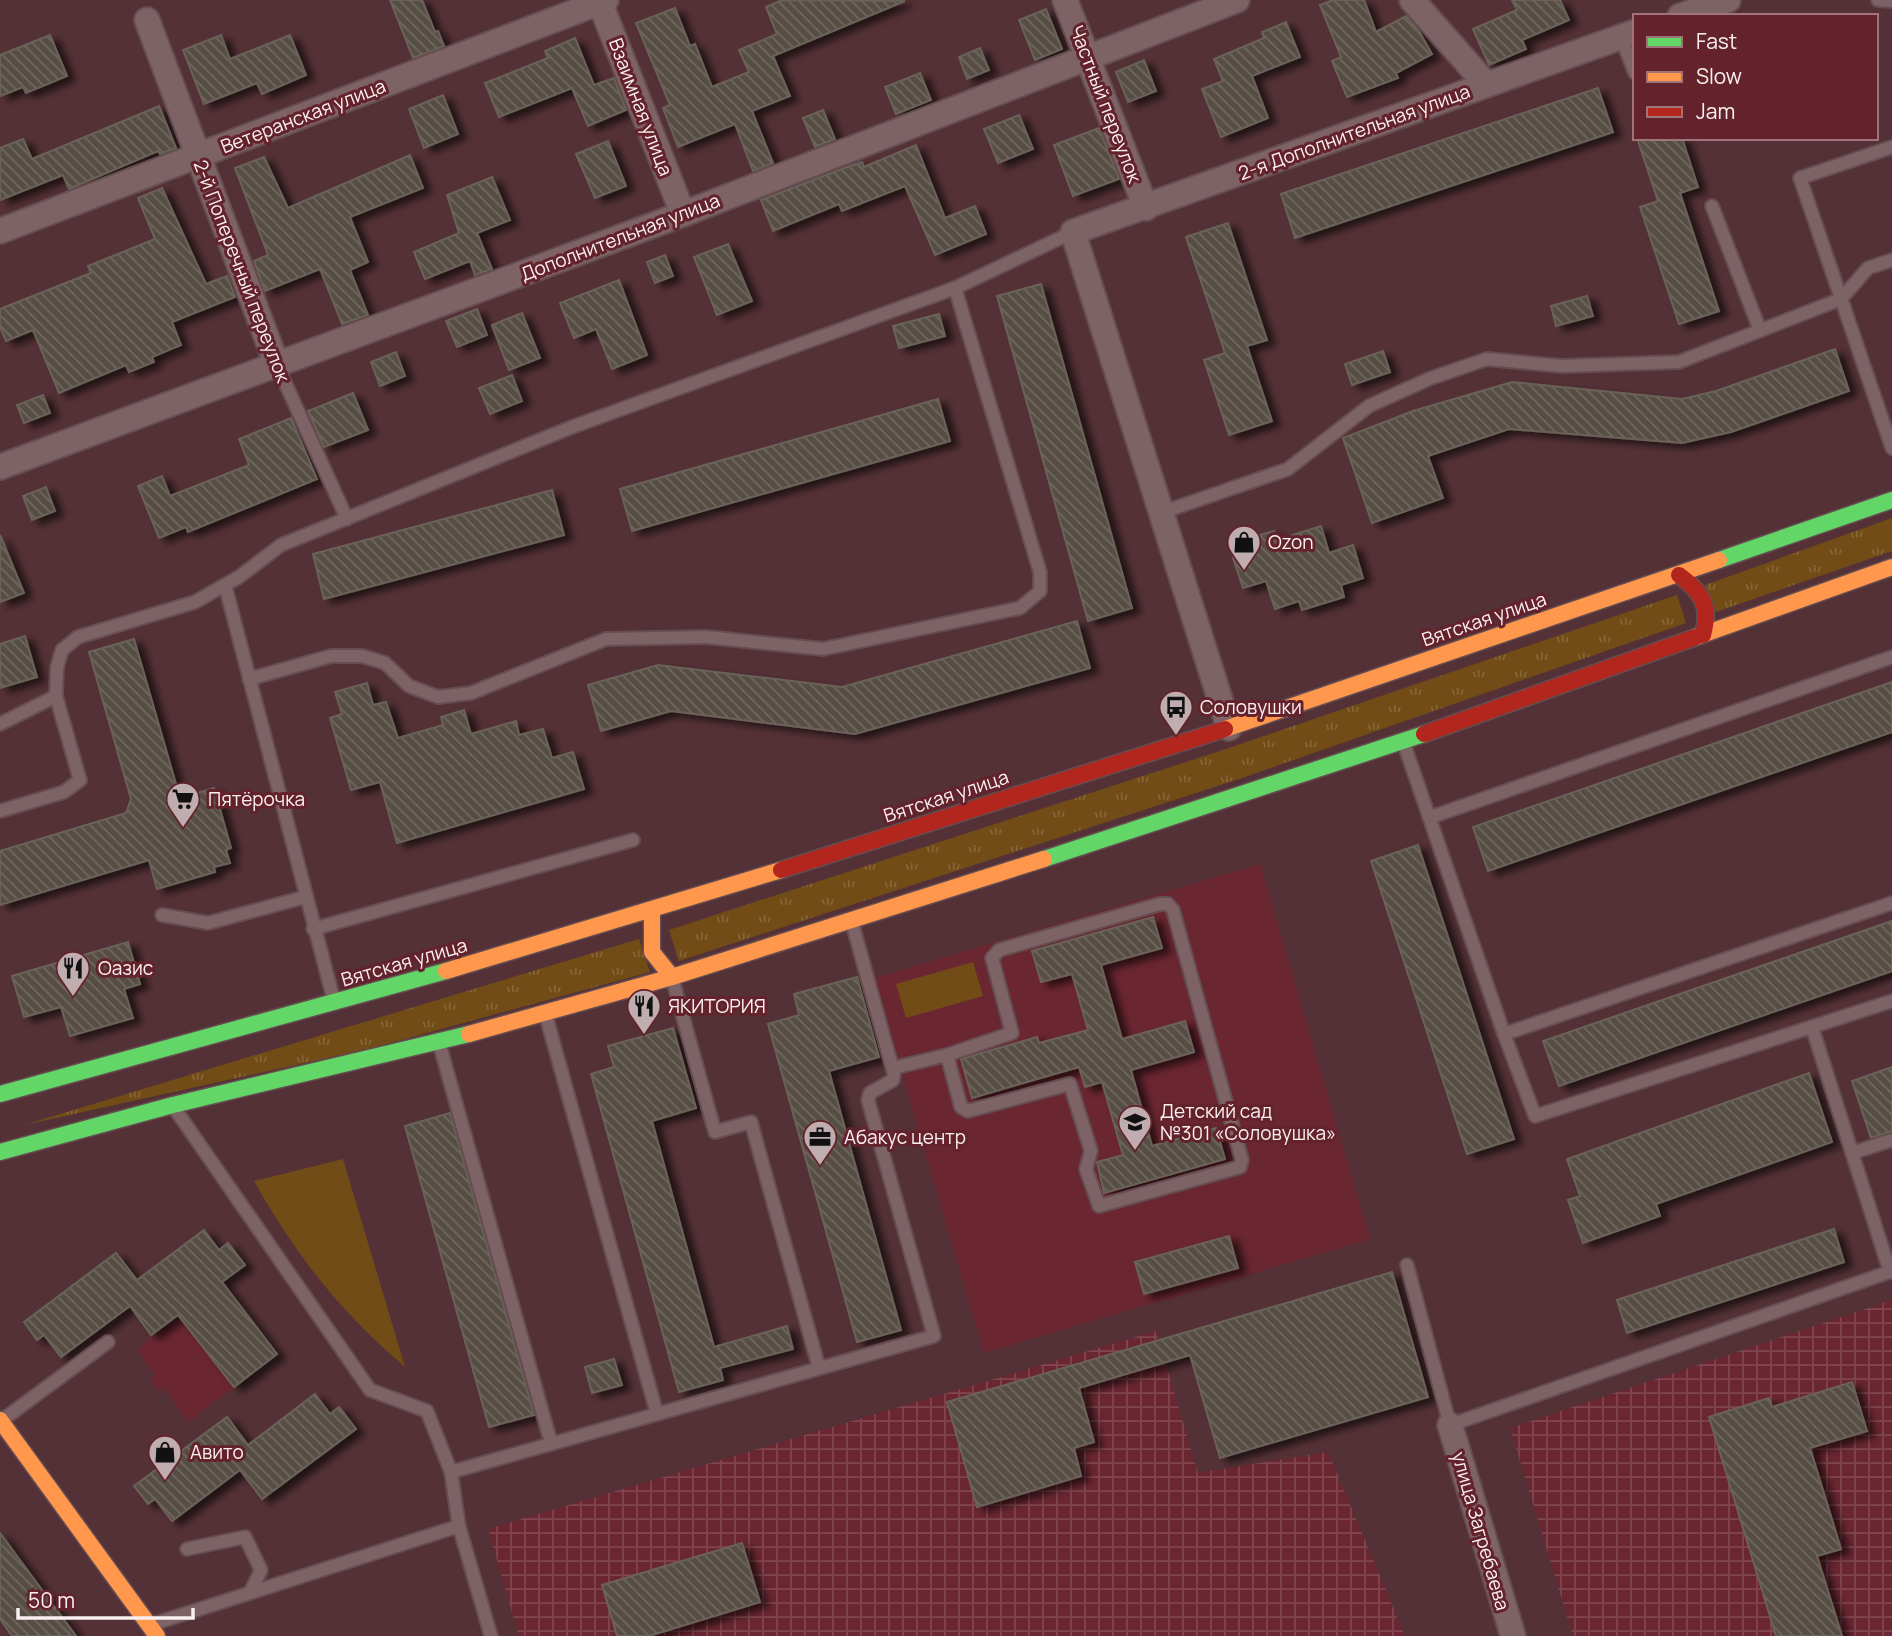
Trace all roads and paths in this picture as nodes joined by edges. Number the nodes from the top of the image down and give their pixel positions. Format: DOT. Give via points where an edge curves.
graph roads {
  1 [pos="1065,0"];
  2 [pos="1237,0"];
  3 [pos="1412,0"];
  4 [pos="1878,0"];
  5 [pos="602,1"];
  6 [pos="1892,1"];
  7 [pos="1711,2"];
  8 [pos="1684,14"];
  9 [pos="147,20"];
  10 [pos="1628,34"];
  11 [pos="1089,59"];
  12 [pos="1633,62"];
  13 [pos="1486,84"];
  14 [pos="1892,147"];
  15 [pos="197,157"];
  16 [pos="1712,206"];
  17 [pos="1146,208"];
  18 [pos="683,214"];
  19 [pos="0,231"];
  20 [pos="1073,232"];
  21 [pos="1892,260"];
  22 [pos="956,288"];
  23 [pos="1841,299"];
  24 [pos="1760,330"];
  25 [pos="277,365"];
  26 [pos="1892,448"];
  27 [pos="0,467"];
  28 [pos="1892,500"];
  29 [pos="1160,513"];
  30 [pos="347,519"];
  31 [pos="1892,567"];
  32 [pos="1679,575"];
  33 [pos="225,585"];
  34 [pos="1703,635"];
  35 [pos="1892,657"];
  36 [pos="249,679"];
  37 [pos="56,695"];
  38 [pos="0,724"];
  39 [pos="1229,728"];
  40 [pos="1403,741"];
  41 [pos="0,811"];
  42 [pos="1431,817"];
  43 [pos="634,840"];
  44 [pos="305,897"];
  45 [pos="1892,904"];
  46 [pos="652,911"];
  47 [pos="162,915"];
  48 [pos="852,922"];
  49 [pos="313,929"];
  50 [pos="672,977"];
  51 [pos="1892,1001"];
  52 [pos="335,1003"];
  53 [pos="545,1013"];
  54 [pos="1812,1027"];
  55 [pos="1504,1034"];
  56 [pos="439,1043"];
  57 [pos="947,1055"];
  58 [pos="893,1068"];
  59 [pos="0,1094"];
  60 [pos="173,1105"];
  61 [pos="1892,1140"];
  62 [pos="0,1152"];
  63 [pos="1852,1153"];
  64 [pos="1406,1265"];
  65 [pos="1891,1271"];
  66 [pos="108,1342"];
  67 [pos="819,1368"];
  68 [pos="657,1414"];
  69 [pos="0,1420"];
  70 [pos="1450,1425"];
  71 [pos="551,1444"];
  72 [pos="450,1472"];
  73 [pos="459,1527"];
  74 [pos="187,1549"];
  75 [pos="250,1593"];
  76 [pos="153,1630"];
  77 [pos="491,1636"];
  78 [pos="1513,1636"];
  1 -- 11 [label="street, Частный переулок"];
  2 -- 11 [label="street, Дополнительная улица"];
  3 -- 13 [label="street"];
  4 -- 6 [label="lane"];
  5 -- 15 [label="street, Ветеранская улица"];
  5 -- 18 [label="street, Взаимная улица"];
  7 -- 8 [label="street"];
  9 -- 15 [label="street, 2-й Поперечный переулок"];
  10 -- 12 [label="lane"];
  10 -- 13 [label="street, 2-я Дополнительная улица"];
  11 -- 17 [label="street, Частный переулок"];
  11 -- 18 [label="street, Дополнительная улица"];
  13 -- 17 [label="street, 2-я Дополнительная улица"];
  14 -- 23 [label="lane" via="1800,178"];
  15 -- 19 [label="street, Ветеранская улица"];
  15 -- 25 [label="street, 2-й Поперечный переулок"];
  16 -- 24 [label="lane"];
  17 -- 20 [label="street, 2-я Дополнительная улица"];
  18 -- 25 [label="street, Дополнительная улица"];
  20 -- 22 [label="lane"];
  20 -- 29 [label="street"];
  21 -- 23 [label="lane" via="1868,268"];
  22 -- 30 [label="lane" via="572,426"];
  22 -- 36 [label="lane" via="1040,572 1040,591 1020,608 823,649 706,637 606,639 471,694 438,697 409,686 385,663 362,656 331,656"];
  23 -- 24 [label="lane"];
  23 -- 26 [label="lane"];
  24 -- 29 [label="lane" via="1679,362 1562,366 1487,359 1369,406 1288,469"];
  25 -- 27 [label="street, Дополнительная улица"];
  25 -- 30 [label="lane, 2-й Поперечный переулок"];
  28 -- 32 [label="main road, Вятская улица"];
  29 -- 39 [label="street"];
  30 -- 33 [label="lane" via="281,545"];
  31 -- 34 [label="main road"];
  32 -- 34 [label="main road" via="1696,587 1707,603"];
  32 -- 39 [label="main road, Вятская улица"];
  33 -- 36 [label="lane"];
  33 -- 37 [label="lane" via="195,602 78,637 62,650"];
  34 -- 40 [label="main road"];
  35 -- 42 [label="lane"];
  36 -- 44 [label="lane"];
  37 -- 38 [label="lane"];
  37 -- 41 [label="lane" via="80,780 64,792"];
  39 -- 46 [label="main road, Вятская улица"];
  40 -- 42 [label="lane"];
  40 -- 48 [label="main road"];
  42 -- 55 [label="lane"];
  43 -- 49 [label="lane"];
  44 -- 47 [label="lane" via="208,923"];
  44 -- 49 [label="lane"];
  45 -- 55 [label="lane"];
  46 -- 50 [label="main road" via="652,952"];
  46 -- 52 [label="main road, Вятская улица"];
  48 -- 50 [label="main road"];
  48 -- 58 [label="lane"];
  49 -- 52 [label="lane"];
  50 -- 53 [label="main road"];
  50 -- 67 [label="lane" via="715,1132 751,1122"];
  51 -- 54 [label="lane"];
  52 -- 59 [label="main road, Вятская улица"];
  53 -- 56 [label="main road"];
  53 -- 68 [label="lane"];
  54 -- 55 [label="lane" via="1535,1116"];
  54 -- 63 [label="lane"];
  56 -- 60 [label="main road"];
  56 -- 71 [label="lane"];
  57 -- 57 [label="lane" via="1012,1033 992,958 999,950 1168,904 1242,1160 1240,1167 1099,1206 1086,1169 1091,1151 1070,1084 968,1111 961,1107"];
  57 -- 58 [label="lane"];
  58 -- 67 [label="lane" via="893,1080 877,1087 869,1100 934,1336"];
  60 -- 62 [label="main road"];
  60 -- 72 [label="lane" via="370,1390 427,1411"];
  61 -- 63 [label="lane"];
  63 -- 65 [label="lane"];
  64 -- 70 [label="lane"];
  65 -- 70 [label="lane"];
  66 -- 69 [label="lane"];
  67 -- 68 [label="lane"];
  68 -- 71 [label="lane"];
  69 -- 76 [label="main road"];
  70 -- 78 [label="street, улица Загребаева"];
  71 -- 72 [label="lane"];
  72 -- 73 [label="lane"];
  73 -- 75 [label="lane"];
  73 -- 77 [label="lane"];
  74 -- 75 [label="lane" via="245,1537 261,1570"];
  75 -- 76 [label="lane"];
}
